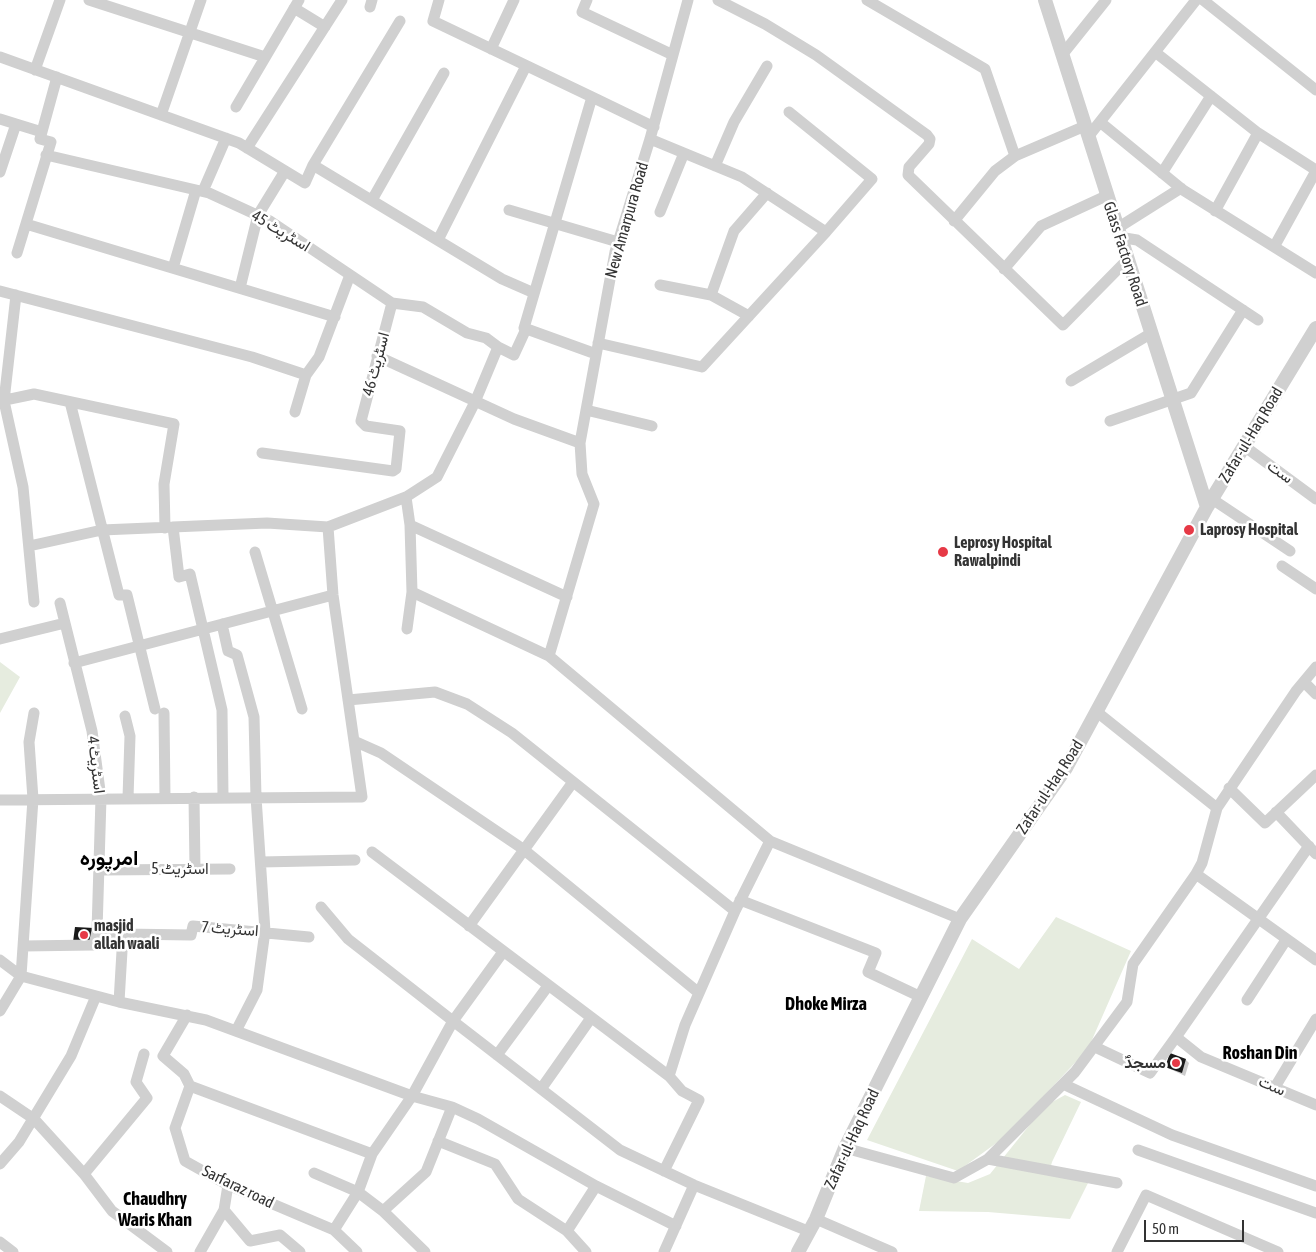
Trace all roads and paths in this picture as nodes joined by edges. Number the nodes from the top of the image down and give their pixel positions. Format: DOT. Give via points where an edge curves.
graph roads {
  1 [pos="60,0"];
  2 [pos="89,0"];
  3 [pos="201,0"];
  4 [pos="342,0"];
  5 [pos="439,0"];
  6 [pos="514,0"];
  7 [pos="587,0"];
  8 [pos="688,0"];
  9 [pos="718,0"];
  10 [pos="867,0"];
  11 [pos="1045,0"];
  12 [pos="1106,0"];
  13 [pos="1196,0"];
  14 [pos="1203,0"];
  15 [pos="297,4"];
  16 [pos="400,21"];
  17 [pos="325,27"];
  18 [pos="191,33"];
  19 [pos="491,49"];
  20 [pos="1155,52"];
  21 [pos="673,55"];
  22 [pos="1062,55"];
  23 [pos="0,57"];
  24 [pos="264,57"];
  25 [pos="526,66"];
  26 [pos="767,66"];
  27 [pos="36,70"];
  28 [pos="444,74"];
  29 [pos="57,77"];
  30 [pos="1316,90"];
  31 [pos="1210,96"];
  32 [pos="592,97"];
  33 [pos="236,107"];
  34 [pos="789,112"];
  35 [pos="161,115"];
  36 [pos="0,119"];
  37 [pos="1100,122"];
  38 [pos="16,124"];
  39 [pos="654,127"];
  40 [pos="42,132"];
  41 [pos="1087,132"];
  42 [pos="1258,134"];
  43 [pos="226,138"];
  44 [pos="650,139"];
  45 [pos="247,148"];
  46 [pos="684,153"];
  47 [pos="46,155"];
  48 [pos="1015,156"];
  49 [pos="313,165"];
  50 [pos="715,166"];
  51 [pos="1316,170"];
  52 [pos="285,171"];
  53 [pos="0,172"];
  54 [pos="1162,173"];
  55 [pos="1180,188"];
  56 [pos="199,191"];
  57 [pos="767,193"];
  58 [pos="1106,196"];
  59 [pos="372,200"];
  60 [pos="509,210"];
  61 [pos="1215,211"];
  62 [pos="660,212"];
  63 [pos="258,216"];
  64 [pos="954,221"];
  65 [pos="554,223"];
  66 [pos="26,224"];
  67 [pos="826,232"];
  68 [pos="1118,233"];
  69 [pos="438,240"];
  70 [pos="618,242"];
  71 [pos="1274,247"];
  72 [pos="17,253"];
  73 [pos="1126,261"];
  74 [pos="173,268"];
  75 [pos="1004,270"];
  76 [pos="1316,274"];
  77 [pos="350,275"];
  78 [pos="660,284"];
  79 [pos="240,288"];
  80 [pos="0,291"];
  81 [pos="534,292"];
  82 [pos="711,295"];
  83 [pos="16,296"];
  84 [pos="392,303"];
  85 [pos="1243,310"];
  86 [pos="749,316"];
  87 [pos="335,317"];
  88 [pos="1258,320"];
  89 [pos="526,328"];
  90 [pos="1316,328"];
  91 [pos="1150,334"];
  92 [pos="498,347"];
  93 [pos="597,349"];
  94 [pos="377,356"];
  95 [pos="306,376"];
  96 [pos="1071,381"];
  97 [pos="1171,399"];
  98 [pos="2,401"];
  99 [pos="70,402"];
  100 [pos="475,402"];
  101 [pos="586,410"];
  102 [pos="296,412"];
  103 [pos="1110,421"];
  104 [pos="652,426"];
  105 [pos="580,443"];
  106 [pos="1244,446"];
  107 [pos="262,453"];
  108 [pos="406,497"];
  109 [pos="1316,499"];
  110 [pos="1209,503"];
  111 [pos="410,525"];
  112 [pos="328,527"];
  113 [pos="169,528"];
  114 [pos="102,530"];
  115 [pos="29,546"];
  116 [pos="255,552"];
  117 [pos="1290,552"];
  118 [pos="1282,566"];
  119 [pos="1316,589"];
  120 [pos="412,592"];
  121 [pos="332,596"];
  122 [pos="567,597"];
  123 [pos="34,602"];
  124 [pos="60,603"];
  125 [pos="273,611"];
  126 [pos="65,623"];
  127 [pos="222,624"];
  128 [pos="204,629"];
  129 [pos="406,629"];
  130 [pos="0,639"];
  131 [pos="140,646"];
  132 [pos="549,656"];
  133 [pos="74,663"];
  134 [pos="1316,667"];
  135 [pos="1304,682"];
  136 [pos="1316,694"];
  137 [pos="348,700"];
  138 [pos="302,709"];
  139 [pos="1096,712"];
  140 [pos="34,713"];
  141 [pos="125,716"];
  142 [pos="354,741"];
  143 [pos="1316,775"];
  144 [pos="574,782"];
  145 [pos="1229,788"];
  146 [pos="194,797"];
  147 [pos="223,797"];
  148 [pos="256,797"];
  149 [pos="101,798"];
  150 [pos="128,798"];
  151 [pos="165,798"];
  152 [pos="33,799"];
  153 [pos="0,800"];
  154 [pos="1217,808"];
  155 [pos="1276,812"];
  156 [pos="770,841"];
  157 [pos="523,849"];
  158 [pos="1312,850"];
  159 [pos="372,852"];
  160 [pos="355,860"];
  161 [pos="261,862"];
  162 [pos="196,869"];
  163 [pos="230,869"];
  164 [pos="100,870"];
  165 [pos="1196,874"];
  166 [pos="740,900"];
  167 [pos="321,907"];
  168 [pos="735,911"];
  169 [pos="960,919"];
  170 [pos="1256,919"];
  171 [pos="469,926"];
  172 [pos="97,931"];
  173 [pos="265,931"];
  174 [pos="123,934"];
  175 [pos="309,937"];
  176 [pos="1286,940"];
  177 [pos="23,946"];
  178 [pos="503,952"];
  179 [pos="0,960"];
  180 [pos="1316,960"];
  181 [pos="21,976"];
  182 [pos="548,986"];
  183 [pos="699,993"];
  184 [pos="96,996"];
  185 [pos="921,997"];
  186 [pos="1247,1000"];
  187 [pos="120,1002"];
  188 [pos="0,1011"];
  189 [pos="187,1015"];
  190 [pos="591,1018"];
  191 [pos="1316,1019"];
  192 [pos="453,1021"];
  193 [pos="236,1031"];
  194 [pos="1176,1037"];
  195 [pos="1096,1047"];
  196 [pos="144,1054"];
  197 [pos="497,1055"];
  198 [pos="669,1076"];
  199 [pos="1063,1084"];
  200 [pos="190,1086"];
  201 [pos="1274,1087"];
  202 [pos="542,1089"];
  203 [pos="0,1096"];
  204 [pos="412,1096"];
  205 [pos="1316,1105"];
  206 [pos="452,1107"];
  207 [pos="34,1119"];
  208 [pos="438,1140"];
  209 [pos="845,1148"];
  210 [pos="1138,1150"];
  211 [pos="372,1154"];
  212 [pos="988,1160"];
  213 [pos="0,1164"];
  214 [pos="664,1171"];
  215 [pos="314,1173"];
  216 [pos="84,1174"];
  217 [pos="1117,1183"];
  218 [pos="228,1185"];
  219 [pos="694,1185"];
  220 [pos="596,1186"];
  221 [pos="1316,1186"];
  222 [pos="358,1192"];
  223 [pos="224,1210"];
  224 [pos="383,1211"];
  225 [pos="1316,1213"];
  226 [pos="812,1225"];
  227 [pos="676,1226"];
  228 [pos="334,1230"];
  229 [pos="566,1231"];
  230 [pos="0,1242"];
  231 [pos="13,1252"];
  232 [pos="167,1252"];
  233 [pos="200,1252"];
  234 [pos="300,1252"];
  235 [pos="357,1252"];
  236 [pos="425,1252"];
  237 [pos="586,1252"];
  238 [pos="664,1252"];
  239 [pos="798,1252"];
  240 [pos="892,1252"];
  241 [pos="1117,1252"];
  242 [pos="1278,1252"];
  1 -- 27 [label="street"];
  2 -- 18 [label="street"];
  3 -- 18 [label="street"];
  4 -- 17 [label="street"];
  5 -- 19 [label="street" via="433,21"];
  6 -- 19 [label="street"];
  7 -- 21 [label="street" via="582,12"];
  8 -- 21 [label="street, New Amarpura Road"];
  9 -- 64 [label="street" via="816,55 927,135 929,144 909,167 908,175"];
  10 -- 48 [label="street" via="984,68"];
  11 -- 22 [label="street, Glass Factory Road"];
  12 -- 22 [label="street"];
  13 -- 20 [label="street"];
  14 -- 30 [label="street"];
  15 -- 17 [label="street"];
  15 -- 24 [label="street"];
  16 -- 49 [label="street"];
  17 -- 45 [label="street"];
  18 -- 24 [label="street"];
  18 -- 35 [label="street"];
  19 -- 25 [label="street"];
  20 -- 31 [label="street"];
  20 -- 37 [label="street"];
  21 -- 39 [label="street, New Amarpura Road"];
  22 -- 41 [label="street, Glass Factory Road"];
  23 -- 27 [label="street"];
  24 -- 33 [label="street"];
  25 -- 32 [label="street"];
  25 -- 69 [label="street"];
  26 -- 50 [label="street" via="734,122"];
  27 -- 29 [label="street"];
  28 -- 59 [label="street"];
  29 -- 35 [label="street"];
  29 -- 40 [label="street"];
  31 -- 42 [label="street"];
  31 -- 54 [label="street"];
  32 -- 39 [label="street"];
  32 -- 65 [label="street"];
  34 -- 67 [label="street" via="872,179"];
  35 -- 43 [label="street"];
  36 -- 38 [label="street"];
  37 -- 41 [label="street"];
  37 -- 54 [label="street"];
  38 -- 40 [label="street"];
  38 -- 53 [label="street"];
  39 -- 44 [label="street, New Amarpura Road"];
  40 -- 47 [label="street" via="40,139 50,142"];
  41 -- 48 [label="street"];
  41 -- 58 [label="street, Glass Factory Road"];
  42 -- 51 [label="street"];
  42 -- 61 [label="street"];
  43 -- 45 [label="street"];
  43 -- 56 [label="street"];
  44 -- 46 [label="street"];
  44 -- 70 [label="street, New Amarpura Road"];
  45 -- 52 [label="street"];
  46 -- 50 [label="street"];
  46 -- 62 [label="street"];
  47 -- 56 [label="street, اسٹریٹ 45"];
  47 -- 66 [label="street"];
  48 -- 64 [label="street" via="995,171"];
  49 -- 52 [label="street" via="305,183"];
  49 -- 59 [label="street"];
  50 -- 57 [label="street" via="742,177"];
  51 -- 71 [label="street"];
  52 -- 63 [label="street"];
  54 -- 55 [label="street"];
  55 -- 61 [label="street"];
  55 -- 68 [label="street"];
  56 -- 63 [label="street, اسٹریٹ 45"];
  56 -- 74 [label="street"];
  57 -- 67 [label="street"];
  57 -- 82 [label="street" via="734,231"];
  58 -- 68 [label="street, Glass Factory Road"];
  58 -- 75 [label="street" via="1041,226"];
  59 -- 69 [label="street"];
  60 -- 65 [label="street"];
  61 -- 71 [label="street"];
  63 -- 77 [label="street, اسٹریٹ 45"];
  63 -- 79 [label="street"];
  64 -- 75 [label="street"];
  65 -- 70 [label="street"];
  65 -- 81 [label="street"];
  66 -- 72 [label="street"];
  66 -- 74 [label="street"];
  67 -- 86 [label="street"];
  68 -- 73 [label="street, Glass Factory Road"];
  68 -- 85 [label="street" via="1137,240"];
  69 -- 81 [label="street" via="502,279"];
  70 -- 93 [label="street, New Amarpura Road"];
  71 -- 76 [label="street"];
  73 -- 75 [label="street" via="1063,325"];
  73 -- 91 [label="street, Glass Factory Road"];
  74 -- 79 [label="street"];
  77 -- 84 [label="street, اسٹریٹ 45"];
  77 -- 87 [label="street"];
  78 -- 82 [label="street"];
  79 -- 87 [label="street"];
  80 -- 83 [label="street"];
  81 -- 89 [label="street"];
  82 -- 86 [label="street"];
  83 -- 95 [label="street" via="252,357"];
  83 -- 98 [label="street"];
  84 -- 92 [label="street, اسٹریٹ 45" via="423,307"];
  84 -- 94 [label="street, اسٹریٹ 46"];
  85 -- 88 [label="street"];
  85 -- 97 [label="street" via="1191,393"];
  86 -- 93 [label="street" via="702,367"];
  87 -- 95 [label="street" via="319,357"];
  89 -- 92 [label="street" via="514,355"];
  89 -- 93 [label="street"];
  90 -- 106 [label="street, Zafar-ul-Haq Road"];
  91 -- 96 [label="street"];
  91 -- 97 [label="street, Glass Factory Road"];
  92 -- 100 [label="street"];
  93 -- 101 [label="street, New Amarpura Road"];
  94 -- 100 [label="street"];
  94 -- 107 [label="street, اسٹریٹ 46" via="362,424 400,431 396,469"];
  95 -- 102 [label="street"];
  97 -- 103 [label="street"];
  97 -- 110 [label="street, Glass Factory Road"];
  98 -- 99 [label="street" via="34,394"];
  98 -- 115 [label="street" via="23,487"];
  99 -- 113 [label="street" via="174,424 164,484"];
  99 -- 114 [label="street"];
  100 -- 105 [label="street"];
  100 -- 108 [label="street" via="437,477"];
  101 -- 104 [label="street"];
  101 -- 105 [label="street, New Amarpura Road"];
  105 -- 122 [label="street, New Amarpura Road" via="582,474 594,504"];
  106 -- 109 [label="street, ست"];
  106 -- 110 [label="street, Zafar-ul-Haq Road"];
  108 -- 111 [label="street"];
  108 -- 112 [label="street"];
  110 -- 117 [label="street"];
  110 -- 139 [label="street, Zafar-ul-Haq Road"];
  111 -- 120 [label="street"];
  111 -- 122 [label="street"];
  112 -- 113 [label="street" via="267,523"];
  112 -- 121 [label="street"];
  113 -- 114 [label="street"];
  113 -- 128 [label="street" via="179,577 190,574"];
  114 -- 115 [label="street"];
  114 -- 131 [label="street" via="119,595 127,595"];
  115 -- 123 [label="street"];
  116 -- 125 [label="street"];
  118 -- 119 [label="street"];
  120 -- 129 [label="street"];
  120 -- 132 [label="street"];
  121 -- 125 [label="street"];
  121 -- 137 [label="street"];
  122 -- 132 [label="street, New Amarpura Road"];
  124 -- 126 [label="street, اسٹریٹ 4"];
  125 -- 127 [label="street"];
  125 -- 138 [label="street"];
  126 -- 130 [label="street"];
  126 -- 133 [label="street, اسٹریٹ 4"];
  127 -- 128 [label="street"];
  127 -- 148 [label="street" via="228,651 237,655 254,717"];
  128 -- 131 [label="street"];
  128 -- 147 [label="street" via="222,710"];
  131 -- 133 [label="street"];
  131 -- 151 [label="street" via="160,711"];
  132 -- 156 [label="street"];
  133 -- 149 [label="street, اسٹریٹ 4" via="92,731"];
  134 -- 135 [label="street"];
  135 -- 136 [label="street"];
  135 -- 145 [label="street"];
  137 -- 142 [label="street"];
  137 -- 144 [label="street" via="435,692 467,704 512,733"];
  139 -- 154 [label="street"];
  139 -- 169 [label="street, Zafar-ul-Haq Road" via="1066,768"];
  140 -- 152 [label="street" via="29,742"];
  141 -- 150 [label="street" via="130,736"];
  142 -- 148 [label="street" via="362,797"];
  142 -- 157 [label="street" via="381,753"];
  143 -- 155 [label="street"];
  144 -- 157 [label="street"];
  144 -- 168 [label="street"];
  145 -- 154 [label="street"];
  145 -- 155 [label="street" via="1265,823"];
  146 -- 147 [label="street"];
  146 -- 151 [label="street"];
  146 -- 162 [label="street"];
  147 -- 148 [label="street"];
  148 -- 161 [label="street"];
  149 -- 150 [label="street"];
  149 -- 152 [label="street"];
  149 -- 164 [label="street, اسٹریٹ 4"];
  150 -- 151 [label="street"];
  152 -- 153 [label="street"];
  152 -- 177 [label="street"];
  154 -- 165 [label="street"];
  155 -- 158 [label="street"];
  156 -- 166 [label="street"];
  156 -- 169 [label="street"];
  157 -- 171 [label="street"];
  157 -- 183 [label="street"];
  158 -- 170 [label="street"];
  159 -- 171 [label="street"];
  160 -- 161 [label="street"];
  161 -- 173 [label="street"];
  162 -- 163 [label="street, اسٹریٹ 5"];
  162 -- 164 [label="street, اسٹریٹ 5"];
  164 -- 172 [label="street, اسٹریٹ 4"];
  165 -- 170 [label="street"];
  165 -- 195 [label="street" via="1133,964 1127,1002"];
  166 -- 168 [label="street"];
  166 -- 185 [label="street" via="876,953 868,972"];
  167 -- 192 [label="street" via="348,939"];
  168 -- 183 [label="street"];
  169 -- 185 [label="street, Zafar-ul-Haq Road"];
  170 -- 176 [label="street"];
  170 -- 194 [label="street"];
  171 -- 178 [label="street"];
  172 -- 174 [label="street, اسٹریٹ 7"];
  172 -- 177 [label="street" via="94,945"];
  173 -- 174 [label="street, اسٹریٹ 7" via="193,926 191,935"];
  173 -- 175 [label="street, اسٹریٹ 7"];
  173 -- 193 [label="street" via="258,990"];
  174 -- 187 [label="street"];
  176 -- 180 [label="street"];
  176 -- 186 [label="street"];
  177 -- 181 [label="street"];
  178 -- 182 [label="street"];
  178 -- 192 [label="street"];
  179 -- 181 [label="street"];
  181 -- 184 [label="street"];
  181 -- 188 [label="street"];
  182 -- 190 [label="street"];
  182 -- 197 [label="street"];
  183 -- 198 [label="street"];
  184 -- 187 [label="street"];
  184 -- 207 [label="street" via="70,1056"];
  185 -- 209 [label="street, Zafar-ul-Haq Road"];
  187 -- 189 [label="street"];
  189 -- 193 [label="street"];
  189 -- 200 [label="street" via="163,1056 184,1074"];
  190 -- 198 [label="street"];
  190 -- 202 [label="street"];
  191 -- 201 [label="street"];
  192 -- 197 [label="street"];
  192 -- 204 [label="street"];
  193 -- 204 [label="street"];
  194 -- 195 [label="street" via="1150,1073"];
  194 -- 201 [label="street, ست" via="1202,1057"];
  195 -- 199 [label="street"];
  196 -- 216 [label="street" via="136,1082 147,1098"];
  197 -- 202 [label="street"];
  198 -- 214 [label="street" via="682,1091 699,1101"];
  199 -- 212 [label="street"];
  199 -- 221 [label="street" via="1172,1135"];
  200 -- 211 [label="street"];
  200 -- 218 [label="street, Sarfaraz road" via="175,1128 186,1161"];
  201 -- 205 [label="street, ست"];
  202 -- 214 [label="street" via="620,1150"];
  203 -- 207 [label="street"];
  204 -- 206 [label="street"];
  204 -- 211 [label="street"];
  206 -- 208 [label="street"];
  206 -- 220 [label="street"];
  207 -- 213 [label="street"];
  207 -- 216 [label="street"];
  208 -- 224 [label="street" via="426,1172"];
  208 -- 229 [label="street" via="495,1164 518,1199"];
  209 -- 212 [label="street" via="954,1178"];
  209 -- 226 [label="street, Zafar-ul-Haq Road"];
  210 -- 225 [label="street"];
  211 -- 222 [label="street"];
  212 -- 217 [label="street"];
  214 -- 219 [label="street"];
  215 -- 222 [label="street"];
  216 -- 232 [label="street" via="112,1210"];
  218 -- 223 [label="street"];
  218 -- 228 [label="street, Sarfaraz road"];
  219 -- 226 [label="street"];
  219 -- 227 [label="street"];
  220 -- 227 [label="street"];
  220 -- 229 [label="street"];
  222 -- 224 [label="street"];
  222 -- 228 [label="street"];
  223 -- 233 [label="street"];
  223 -- 234 [label="street" via="250,1241 280,1235"];
  224 -- 236 [label="street"];
  226 -- 239 [label="street, Zafar-ul-Haq Road"];
  226 -- 240 [label="street"];
  227 -- 238 [label="street"];
  228 -- 235 [label="street, Sarfaraz road"];
  229 -- 237 [label="street"];
  230 -- 231 [label="street"];
  241 -- 242 [label="street" via="1146,1195"];
}
